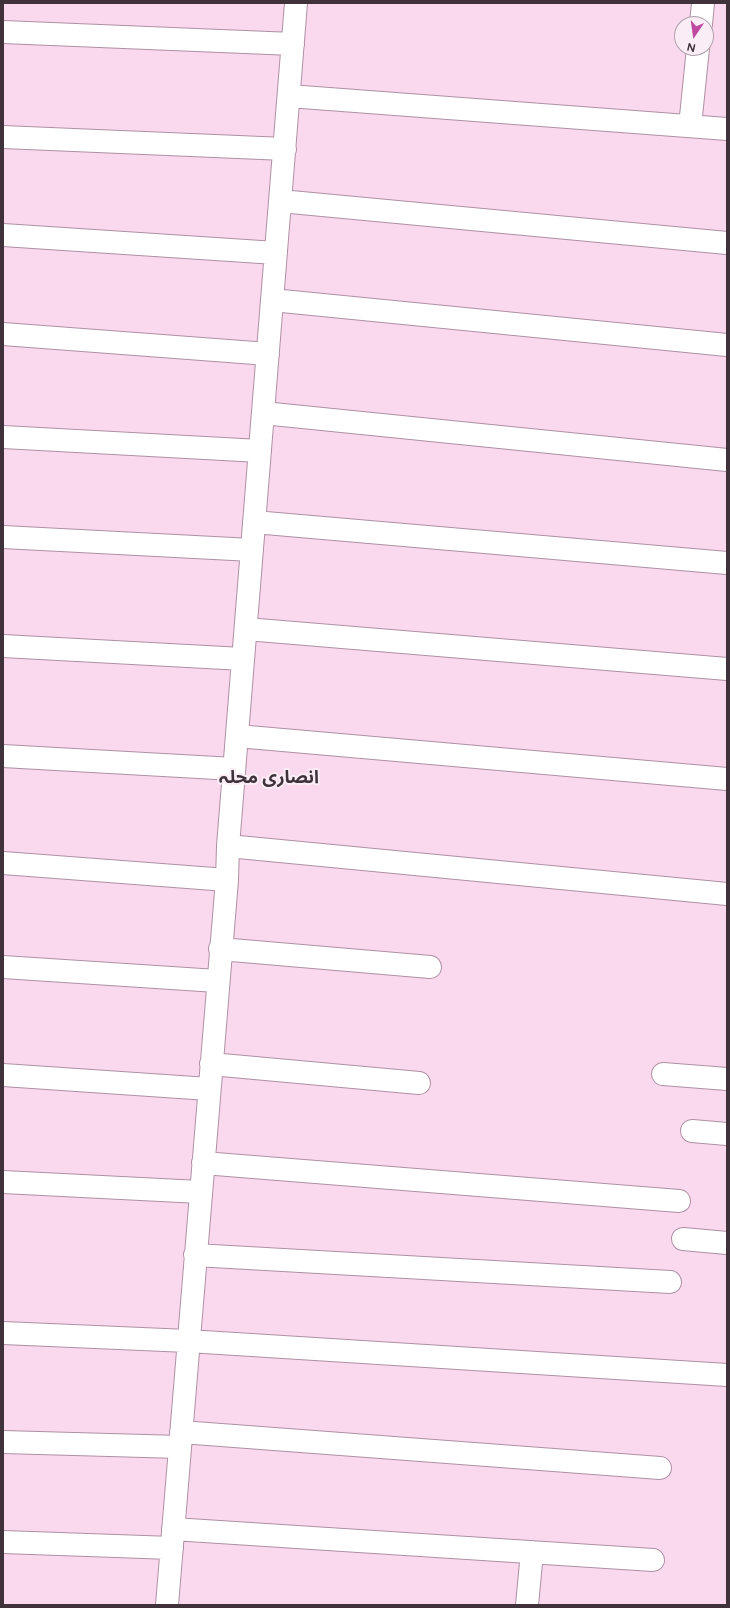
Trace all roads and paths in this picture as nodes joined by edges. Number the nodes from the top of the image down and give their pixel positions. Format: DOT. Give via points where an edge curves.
graph roads {
  1 [pos="296,3"];
  2 [pos="703,3"];
  3 [pos="702,16"];
  4 [pos="3,32"];
  5 [pos="293,44"];
  6 [pos="697,56"];
  7 [pos="289,96"];
  8 [pos="690,126"];
  9 [pos="727,129"];
  10 [pos="3,137"];
  11 [pos="285,149"];
  12 [pos="280,201"];
  13 [pos="3,235"];
  14 [pos="727,243"];
  15 [pos="276,253"];
  16 [pos="272,300"];
  17 [pos="3,334"];
  18 [pos="727,345"];
  19 [pos="268,354"];
  20 [pos="263,413"];
  21 [pos="3,437"];
  22 [pos="260,450"];
  23 [pos="727,460"];
  24 [pos="254,522"];
  25 [pos="3,537"];
  26 [pos="252,550"];
  27 [pos="727,563"];
  28 [pos="246,629"];
  29 [pos="3,646"];
  30 [pos="243,659"];
  31 [pos="727,669"];
  32 [pos="237,736"];
  33 [pos="3,756"];
  34 [pos="234,770"];
  35 [pos="727,778"];
  36 [pos="228,846"];
  37 [pos="3,863"];
  38 [pos="227,880"];
  39 [pos="727,894"];
  40 [pos="220,949"];
  41 [pos="430,967"];
  42 [pos="3,968"];
  43 [pos="217,981"];
  44 [pos="211,1064"];
  45 [pos="663,1074"];
  46 [pos="3,1075"];
  47 [pos="727,1079"];
  48 [pos="419,1082"];
  49 [pos="209,1089"];
  50 [pos="692,1131"];
  51 [pos="727,1134"];
  52 [pos="203,1163"];
  53 [pos="3,1182"];
  54 [pos="200,1192"];
  55 [pos="680,1201"];
  56 [pos="683,1239"];
  57 [pos="727,1243"];
  58 [pos="195,1255"];
  59 [pos="670,1282"];
  60 [pos="3,1333"];
  61 [pos="188,1341"];
  62 [pos="727,1375"];
  63 [pos="180,1439"];
  64 [pos="3,1442"];
  65 [pos="660,1468"];
  66 [pos="172,1539"];
  67 [pos="3,1542"];
  68 [pos="532,1552"];
  69 [pos="653,1560"];
  70 [pos="167,1605"];
  71 [pos="527,1605"];
  1 -- 5 [label="street"];
  2 -- 3 [label="street"];
  4 -- 5 [label="street"];
  5 -- 7 [label="street"];
  6 -- 8 [label="street"];
  7 -- 8 [label="street"];
  7 -- 11 [label="street"];
  8 -- 9 [label="street"];
  10 -- 11 [label="street"];
  11 -- 12 [label="street"];
  12 -- 14 [label="street"];
  12 -- 15 [label="street"];
  13 -- 15 [label="street"];
  15 -- 16 [label="street"];
  16 -- 18 [label="street"];
  16 -- 19 [label="street"];
  17 -- 19 [label="street"];
  19 -- 20 [label="street"];
  20 -- 22 [label="street"];
  20 -- 23 [label="street"];
  21 -- 22 [label="street"];
  22 -- 24 [label="street"];
  24 -- 26 [label="street"];
  24 -- 27 [label="street"];
  25 -- 26 [label="street"];
  26 -- 28 [label="street"];
  28 -- 30 [label="street"];
  28 -- 31 [label="street"];
  29 -- 30 [label="street"];
  30 -- 32 [label="street"];
  32 -- 34 [label="street"];
  32 -- 35 [label="street"];
  33 -- 34 [label="street"];
  34 -- 36 [label="street"];
  36 -- 38 [label="street"];
  36 -- 39 [label="street"];
  37 -- 38 [label="street"];
  38 -- 40 [label="street"];
  40 -- 41 [label="street"];
  40 -- 43 [label="street"];
  42 -- 43 [label="street"];
  43 -- 44 [label="street"];
  44 -- 48 [label="street"];
  44 -- 49 [label="street"];
  45 -- 47 [label="street"];
  46 -- 49 [label="street"];
  49 -- 52 [label="street"];
  50 -- 51 [label="street"];
  52 -- 54 [label="street"];
  52 -- 55 [label="street"];
  53 -- 54 [label="street"];
  54 -- 58 [label="street"];
  56 -- 57 [label="street"];
  58 -- 59 [label="street"];
  58 -- 61 [label="street"];
  60 -- 61 [label="street"];
  61 -- 62 [label="street"];
  61 -- 63 [label="street"];
  63 -- 64 [label="street"];
  63 -- 65 [label="street"];
  63 -- 66 [label="street"];
  66 -- 67 [label="street"];
  66 -- 68 [label="street"];
  66 -- 70 [label="street"];
  68 -- 69 [label="street"];
  68 -- 71 [label="street"];
}
